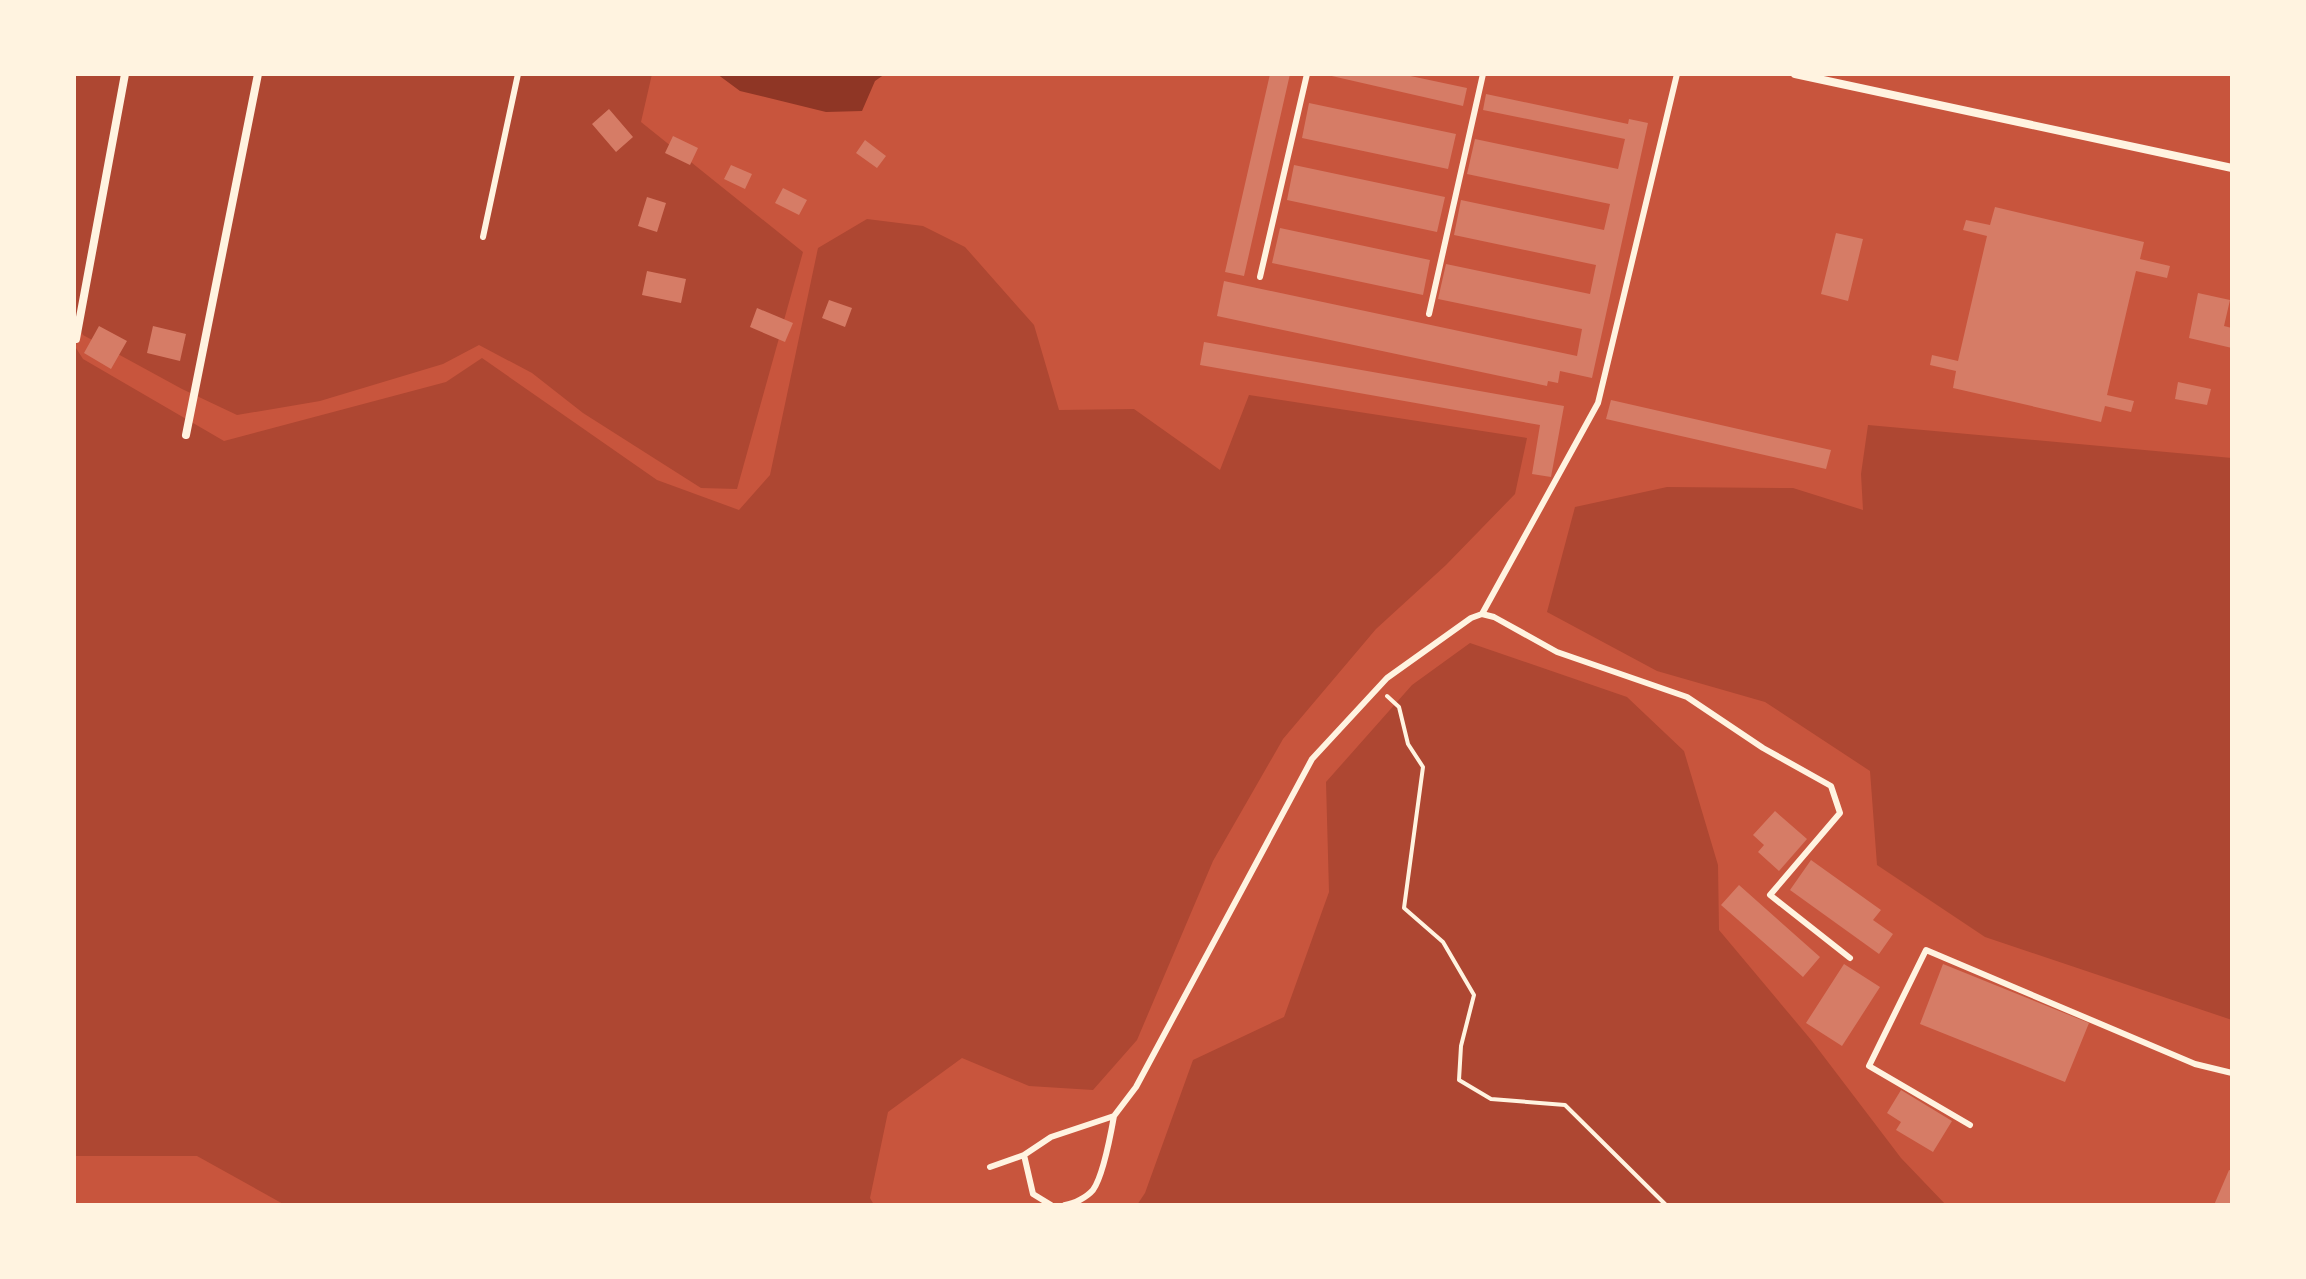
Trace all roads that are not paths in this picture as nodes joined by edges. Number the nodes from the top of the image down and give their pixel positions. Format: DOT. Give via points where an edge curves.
graph roads {
  1 [pos="125,74"];
  2 [pos="258,74"];
  3 [pos="518,74"];
  4 [pos="1307,74"];
  5 [pos="1483,74"];
  6 [pos="1677,74"];
  7 [pos="1795,74"];
  8 [pos="2232,168"];
  9 [pos="483,237"];
  10 [pos="1260,277"];
  11 [pos="1429,314"];
  12 [pos="76,339"];
  13 [pos="186,435"];
  14 [pos="1482,614"];
  15 [pos="1850,958"];
  16 [pos="2232,1073"];
  17 [pos="1114,1116"];
  18 [pos="1970,1125"];
  19 [pos="1024,1155"];
  20 [pos="990,1167"];
  21 [pos="1051,1205"];
  22 [pos="1065,1205"];
  1 -- 12 [label="street"];
  2 -- 13 [label="street"];
  3 -- 9 [label="lane"];
  4 -- 10 [label="lane"];
  5 -- 11 [label="lane"];
  6 -- 14 [label="lane" via="1598,403"];
  7 -- 8 [label="street"];
  14 -- 15 [label="lane" via="1557,652 1687,697 1831,786 1840,813 1770,895"];
  14 -- 17 [label="lane" via="1387,678 1312,759 1136,1087"];
  16 -- 18 [label="lane" via="2195,1064 1926,950 1869,1066"];
  17 -- 19 [label="lane" via="1051,1137"];
  17 -- 22 [label="lane" via="1093,1190"];
  19 -- 20 [label="lane"];
  19 -- 21 [label="lane" via="1033,1194"];
}
